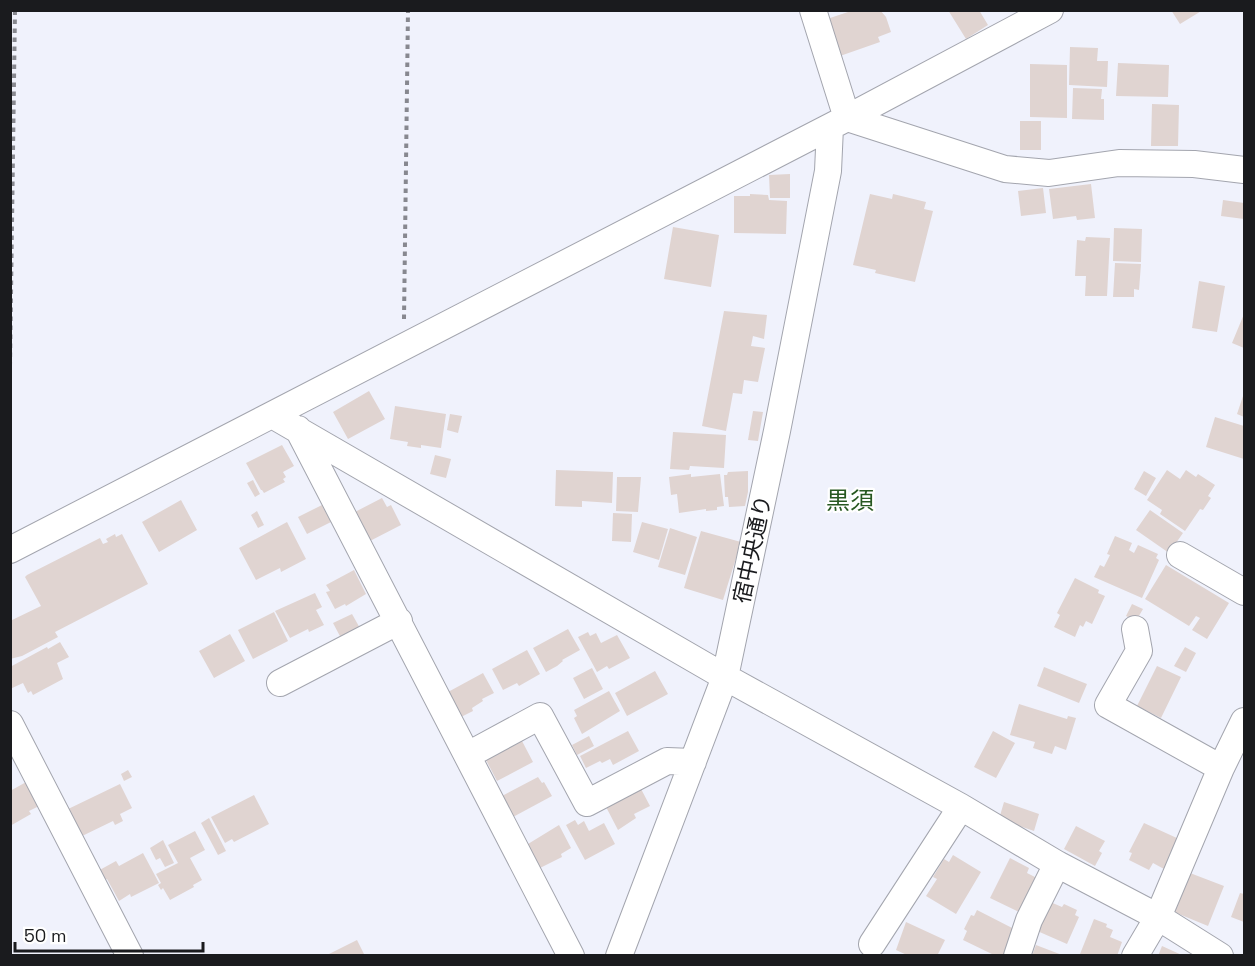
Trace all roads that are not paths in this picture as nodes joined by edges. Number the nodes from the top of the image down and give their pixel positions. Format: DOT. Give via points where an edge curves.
graph roads {
  1 [pos="813,10"];
  2 [pos="1050,10"];
  3 [pos="1009,20"];
  4 [pos="838,122"];
  5 [pos="1245,170"];
  6 [pos="272,415"];
  7 [pos="298,429"];
  8 [pos="10,550"];
  9 [pos="1180,555"];
  10 [pos="1245,592"];
  11 [pos="399,621"];
  12 [pos="1135,629"];
  13 [pos="725,677"];
  14 [pos="280,682"];
  15 [pos="1245,721"];
  16 [pos="10,724"];
  17 [pos="468,755"];
  18 [pos="693,762"];
  19 [pos="1221,768"];
  20 [pos="961,807"];
  21 [pos="1057,864"];
  22 [pos="1158,917"];
  23 [pos="872,944"];
  24 [pos="126,954"];
  25 [pos="571,956"];
  26 [pos="619,956"];
  27 [pos="1017,956"];
  28 [pos="1135,956"];
  29 [pos="1220,956"];
  1 -- 4 [label="street"];
  2 -- 3 [label="street"];
  3 -- 4 [label="street"];
  4 -- 5 [label="street" via="1005,169 1050,173 1119,163 1194,164"];
  4 -- 6 [label="street"];
  4 -- 13 [label="street, 宿中央通り"];
  6 -- 7 [label="street"];
  6 -- 8 [label="street"];
  7 -- 11 [label="street"];
  7 -- 13 [label="street"];
  9 -- 10 [label="street"];
  11 -- 14 [label="street"];
  11 -- 17 [label="street"];
  12 -- 19 [label="street" via="1138,651 1108,705"];
  13 -- 18 [label="street, 宿中央通り"];
  13 -- 20 [label="street"];
  15 -- 19 [label="street"];
  16 -- 24 [label="street"];
  17 -- 18 [label="street" via="540,716 587,803 667,761"];
  17 -- 25 [label="street"];
  18 -- 26 [label="street, 宿中央通り"];
  19 -- 22 [label="street"];
  20 -- 21 [label="street"];
  20 -- 23 [label="street"];
  21 -- 22 [label="street"];
  21 -- 27 [label="street" via="1029,920"];
  22 -- 28 [label="street"];
  22 -- 29 [label="street"];
}
